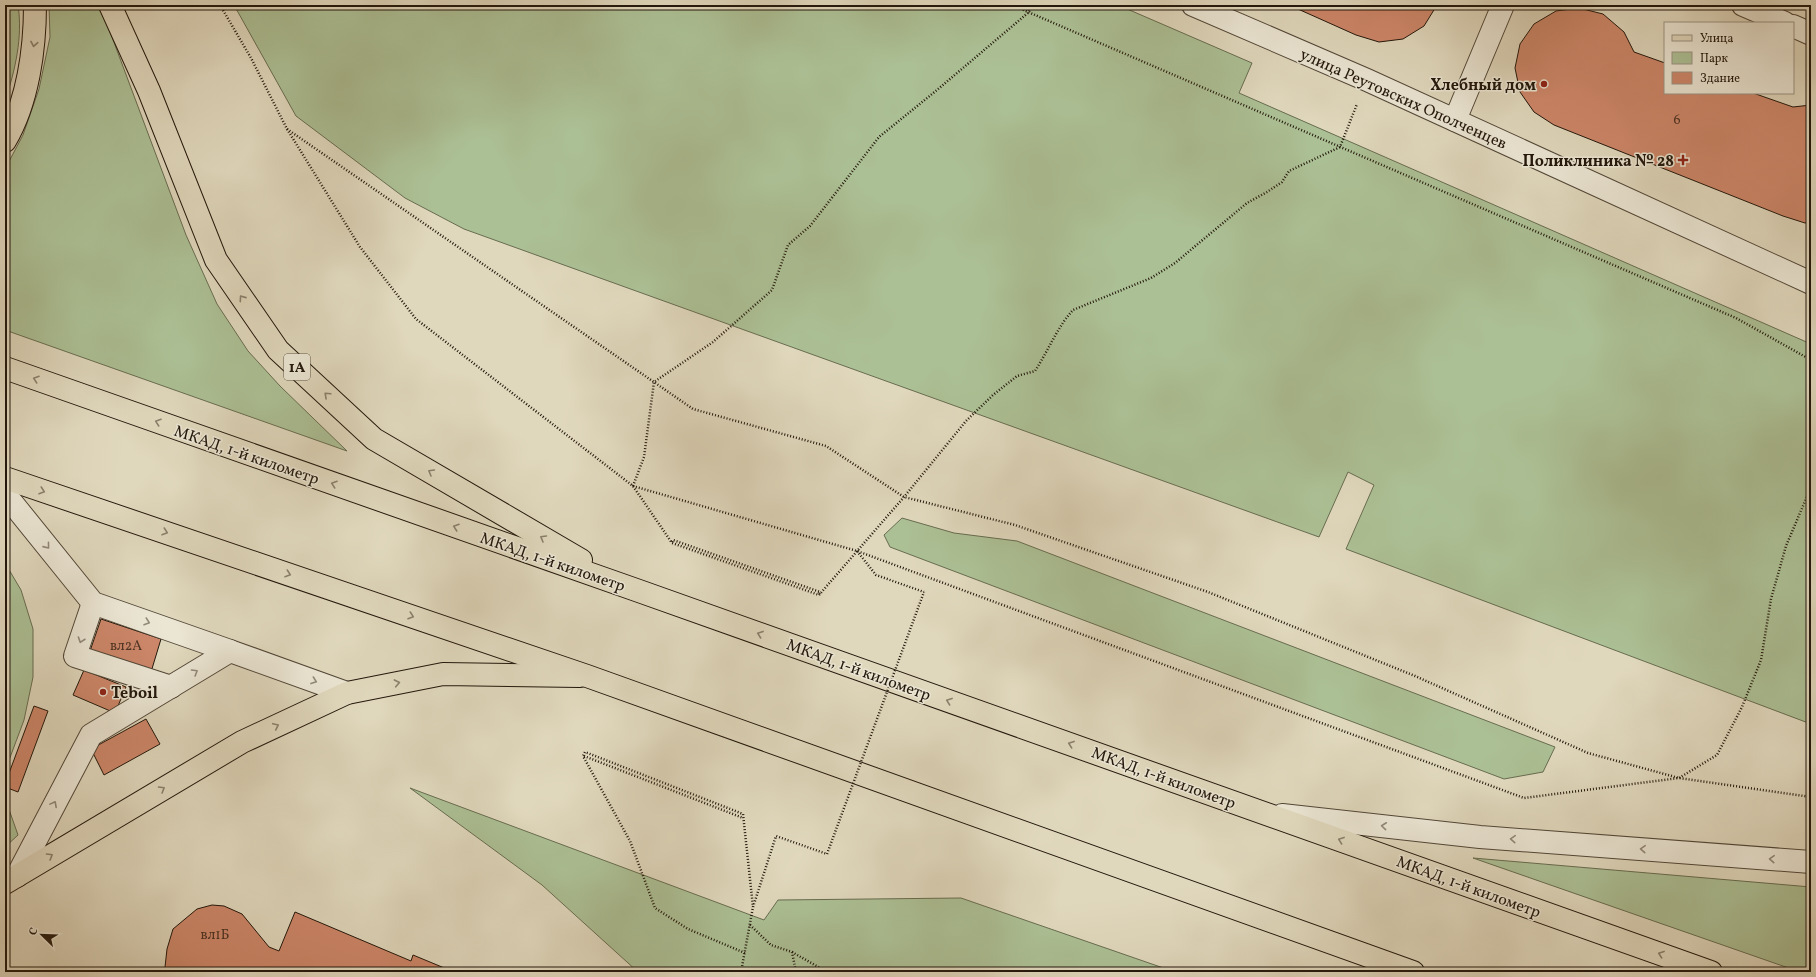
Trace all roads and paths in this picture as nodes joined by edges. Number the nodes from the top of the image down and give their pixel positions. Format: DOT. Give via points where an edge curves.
graph roads {
  1 [pos="35,5"];
  2 [pos="110,5"];
  3 [pos="220,5"];
  4 [pos="1012,5"];
  5 [pos="1032,5"];
  6 [pos="1193,5"];
  7 [pos="1503,5"];
  8 [pos="1743,5"];
  9 [pos="1029,12"];
  10 [pos="1783,22"];
  11 [pos="1794,26"];
  12 [pos="1811,34"];
  13 [pos="1367,80"];
  14 [pos="1455,120"];
  15 [pos="287,129"];
  16 [pos="5,141"];
  17 [pos="1340,147"];
  18 [pos="1811,283"];
  19 [pos="1811,360"];
  20 [pos="5,368"];
  21 [pos="654,382"];
  22 [pos="5,478"];
  23 [pos="632,486"];
  24 [pos="1811,487"];
  25 [pos="5,494"];
  26 [pos="904,497"];
  27 [pos="857,551"];
  28 [pos="639,591"];
  29 [pos="93,603"];
  30 [pos="230,651"];
  31 [pos="587,676"];
  32 [pos="171,687"];
  33 [pos="347,693"];
  34 [pos="1679,778"];
  35 [pos="1811,797"];
  36 [pos="1266,814"];
  37 [pos="1811,862"];
  38 [pos="11,880"];
  39 [pos="753,907"];
  40 [pos="750,925"];
  41 [pos="792,952"];
  42 [pos="745,953"];
  43 [pos="741,972"];
  44 [pos="796,972"];
  45 [pos="827,972"];
  46 [pos="1413,972"];
  47 [pos="1711,972"];
  1 -- 16 [label="main road, one-way" via="35,35 26,85"];
  28 -- 2 [label="main road, 1A, one-way" via="564,551 374,439 278,350 216,260 149,91"];
  3 -- 15 [label="path" via="251,58"];
  4 -- 9 [label="path"];
  5 -- 9 [label="path"];
  6 -- 13 [label="street, улица Реутовских Ополченцев"];
  7 -- 14 [label="street"];
  8 -- 10 [label="street"];
  9 -- 17 [label="path"];
  9 -- 21 [label="path" via="879,137 810,226 788,245 772,290 713,342"];
  11 -- 12 [label="street"];
  13 -- 14 [label="street, улица Реутовских Ополченцев"];
  13 -- 17 [label="path"];
  14 -- 18 [label="street, улица Реутовских Ополченцев"];
  15 -- 21 [label="path"];
  15 -- 23 [label="path" via="360,247 416,319"];
  17 -- 19 [label="path" via="1736,318"];
  17 -- 26 [label="path" via="1289,171 1282,182 1247,203 1175,263 1151,278 1073,310 1064,320 1036,371 1017,376 993,395 966,421"];
  28 -- 20 [label="main road, МКАД, 1-й километр, one-way"];
  21 -- 23 [label="path" via="644,457"];
  21 -- 26 [label="path" via="693,409 826,446"];
  22 -- 31 [label="main road, one-way"];
  23 -- 27 [label="path"];
  23 -- 27 [label="path" via="672,543 819,595"];
  24 -- 34 [label="path" via="1786,546 1771,599 1761,660 1742,707 1717,755"];
  25 -- 29 [label="street, one-way"];
  26 -- 27 [label="path"];
  26 -- 34 [label="path" via="1015,525 1208,592 1415,676 1588,753"];
  27 -- 34 [label="path" via="1524,798"];
  27 -- 39 [label="path, bridge" via="876,575 924,592 827,854 776,836"];
  36 -- 28 [label="main road, МКАД, 1-й километр, one-way"];
  29 -- 30 [label="street, one-way"];
  29 -- 32 [label="street, one-way" via="75,656"];
  32 -- 30 [label="street, one-way"];
  30 -- 33 [label="street, one-way"];
  33 -- 31 [label="main road, one-way" via="442,674"];
  31 -- 46 [label="main road"];
  38 -- 32 [label="street, one-way" via="91,735"];
  38 -- 33 [label="main road, one-way" via="242,742"];
  34 -- 35 [label="path"];
  37 -- 36 [label="street, one-way" via="1480,837"];
  47 -- 36 [label="main road, МКАД, 1-й километр, one-way"];
  39 -- 40 [label="path"];
  39 -- 42 [label="path" via="743,814 585,752 583,756 630,841 655,908 688,929"];
  40 -- 41 [label="path" via="771,945"];
  40 -- 42 [label="path"];
  41 -- 44 [label="path"];
  41 -- 45 [label="path"];
  42 -- 43 [label="path"];
}
